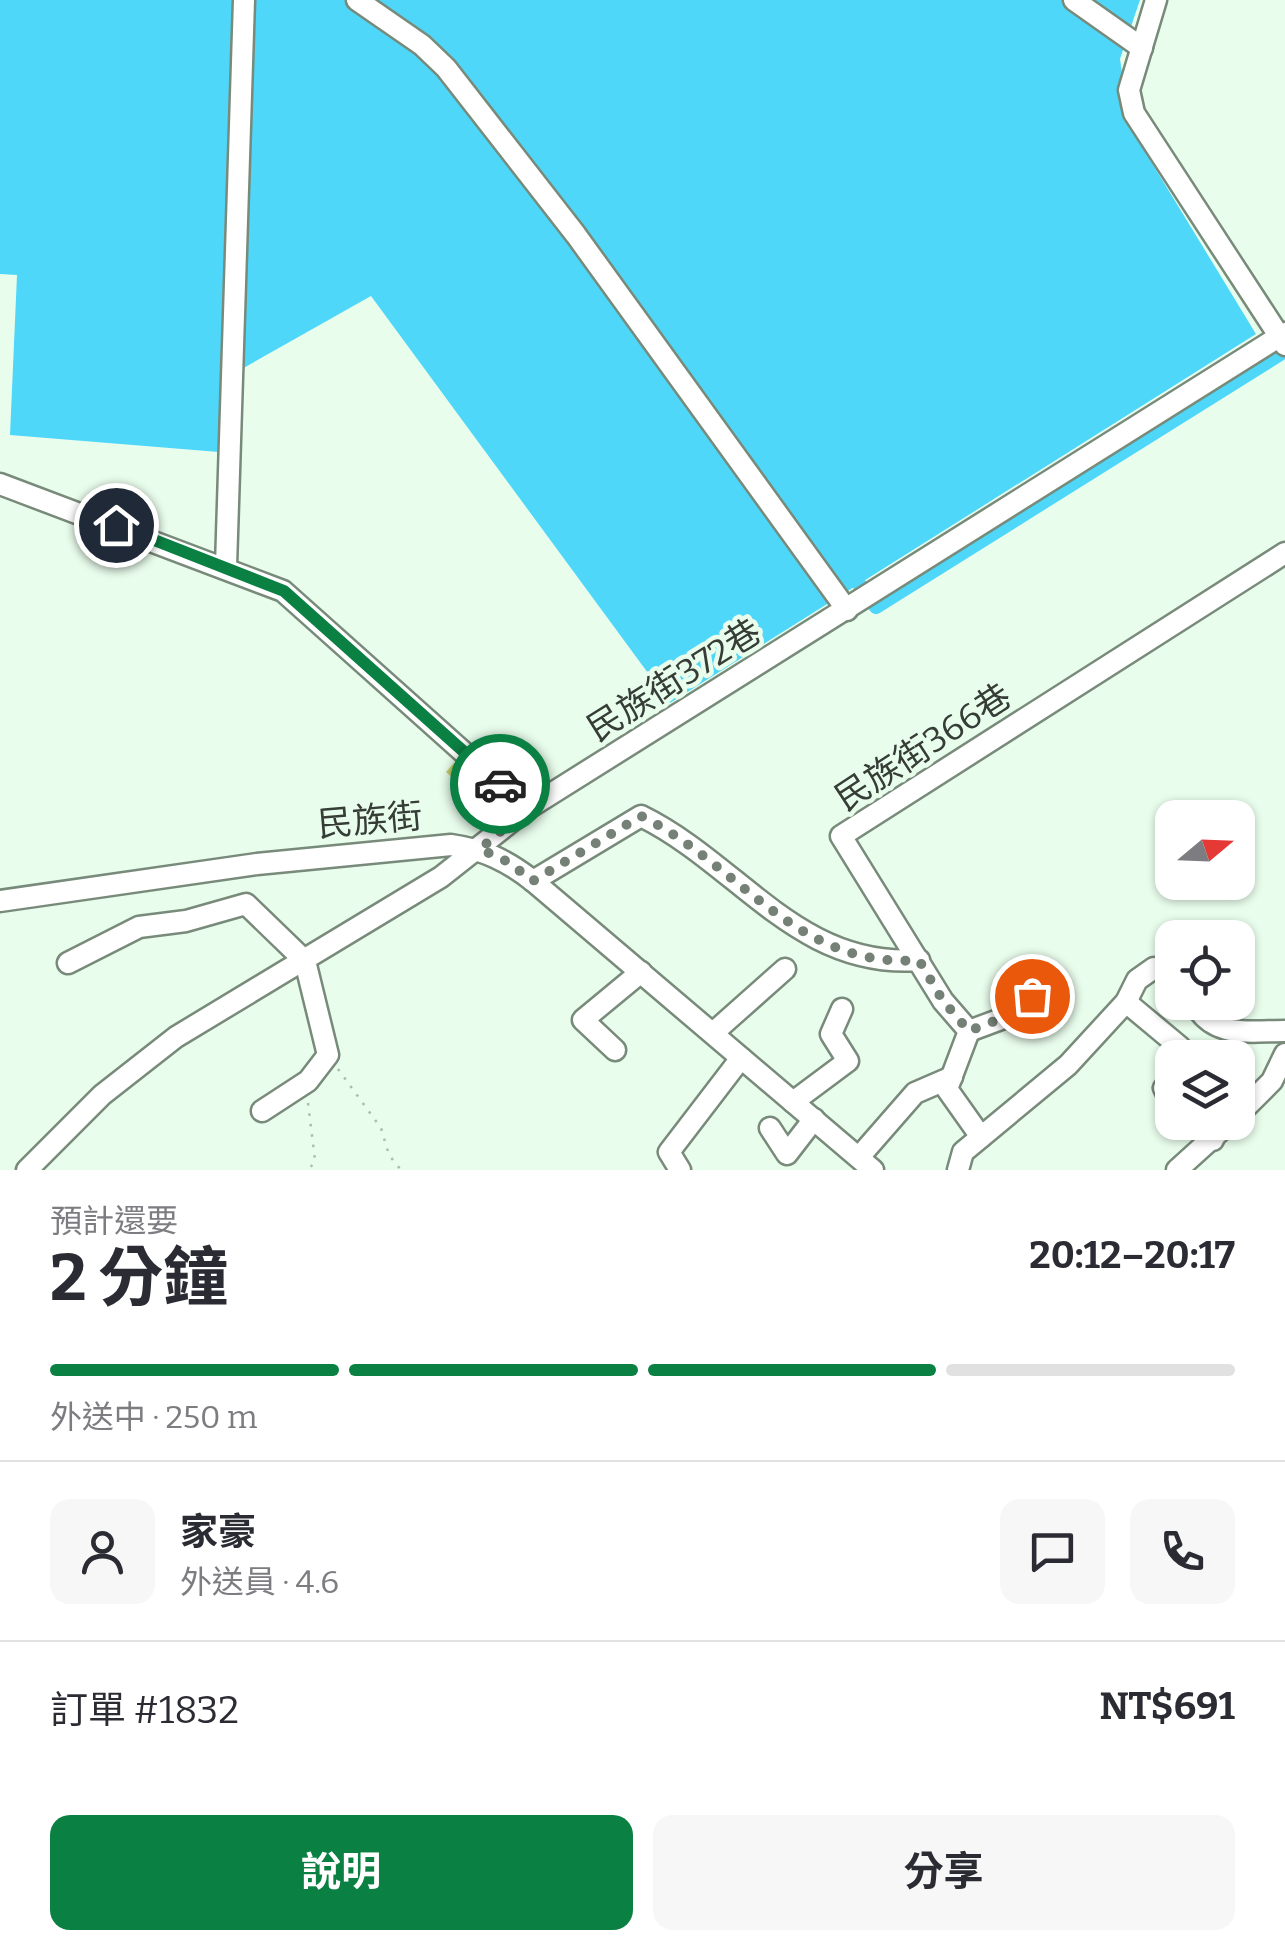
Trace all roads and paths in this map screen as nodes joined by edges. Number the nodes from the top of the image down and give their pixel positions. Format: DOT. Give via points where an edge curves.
graph roads {
  1 [pos="244,0"];
  2 [pos="357,0"];
  3 [pos="1074,0"];
  4 [pos="1156,0"];
  5 [pos="1142,48"];
  6 [pos="1283,338"];
  7 [pos="0,484"];
  8 [pos="1285,554"];
  9 [pos="226,566"];
  10 [pos="857,603"];
  11 [pos="527,809"];
  12 [pos="480,849"];
  13 [pos="533,881"];
  14 [pos="0,901"];
  15 [pos="919,960"];
  16 [pos="305,961"];
  17 [pos="68,963"];
  18 [pos="1154,968"];
  19 [pos="785,969"];
  20 [pos="641,972"];
  21 [pos="1032,996"];
  22 [pos="1126,1002"];
  23 [pos="842,1009"];
  24 [pos="1213,1020"];
  25 [pos="969,1031"];
  26 [pos="1285,1031"];
  27 [pos="713,1032"];
  28 [pos="1167,1040"];
  29 [pos="615,1050"];
  30 [pos="1285,1054"];
  31 [pos="328,1055"];
  32 [pos="741,1058"];
  33 [pos="952,1077"];
  34 [pos="308,1082"];
  35 [pos="1255,1098"];
  36 [pos="792,1102"];
  37 [pos="262,1111"];
  38 [pos="814,1119"];
  39 [pos="770,1128"];
  40 [pos="980,1137"];
  41 [pos="1212,1140"];
  42 [pos="866,1163"];
  43 [pos="27,1170"];
  44 [pos="309,1170"];
  45 [pos="401,1170"];
  46 [pos="680,1170"];
  47 [pos="958,1170"];
  48 [pos="1177,1170"];
  1 -- 9 [label="street"];
  2 -- 10 [label="street" via="446,68"];
  3 -- 5 [label="street"];
  4 -- 5 [label="street"];
  5 -- 6 [label="street" via="1128,90 1134,113"];
  6 -- 10 [label="street, 民族街372巷"];
  7 -- 9 [label="street"];
  8 -- 15 [label="street, 民族街366巷" via="842,836"];
  9 -- 11 [label="street" via="302,605"];
  10 -- 11 [label="street, 民族街372巷"];
  11 -- 12 [label="street, 民族街372巷"];
  12 -- 13 [label="street, 民族街"];
  12 -- 14 [label="street, 民族街" via="416,848 257,864"];
  12 -- 16 [label="street, 民族街372巷"];
  13 -- 15 [label="street" via="641,816 811,938 864,958"];
  13 -- 20 [label="street, 民族街"];
  15 -- 25 [label="street"];
  16 -- 17 [label="street" via="246,904 139,928"];
  16 -- 31 [label="street"];
  16 -- 43 [label="street, 民族街372巷" via="176,1037 102,1095"];
  18 -- 22 [label="street" via="1137,980"];
  19 -- 27 [label="street"];
  20 -- 27 [label="street, 民族街"];
  20 -- 29 [label="street" via="583,1020"];
  21 -- 25 [label="street" via="1018,1012"];
  22 -- 28 [label="street"];
  22 -- 40 [label="street" via="1068,1064"];
  23 -- 36 [label="street" via="831,1034 848,1061"];
  24 -- 26 [label="street" via="1234,1032"];
  25 -- 33 [label="street"];
  27 -- 32 [label="street, 民族街"];
  30 -- 35 [label="street"];
  31 -- 34 [label="street"];
  31 -- 45 [label="path" via="381,1128"];
  32 -- 36 [label="street, 民族街"];
  32 -- 46 [label="street" via="669,1152"];
  33 -- 40 [label="street" via="947,1088"];
  33 -- 42 [label="street" via="916,1093"];
  34 -- 37 [label="street"];
  34 -- 44 [label="path" via="316,1160"];
  36 -- 38 [label="street, 民族街"];
  38 -- 39 [label="street" via="787,1154"];
  38 -- 42 [label="street, 民族街"];
  40 -- 47 [label="street" via="963,1152"];
  41 -- 48 [label="street"];
}
